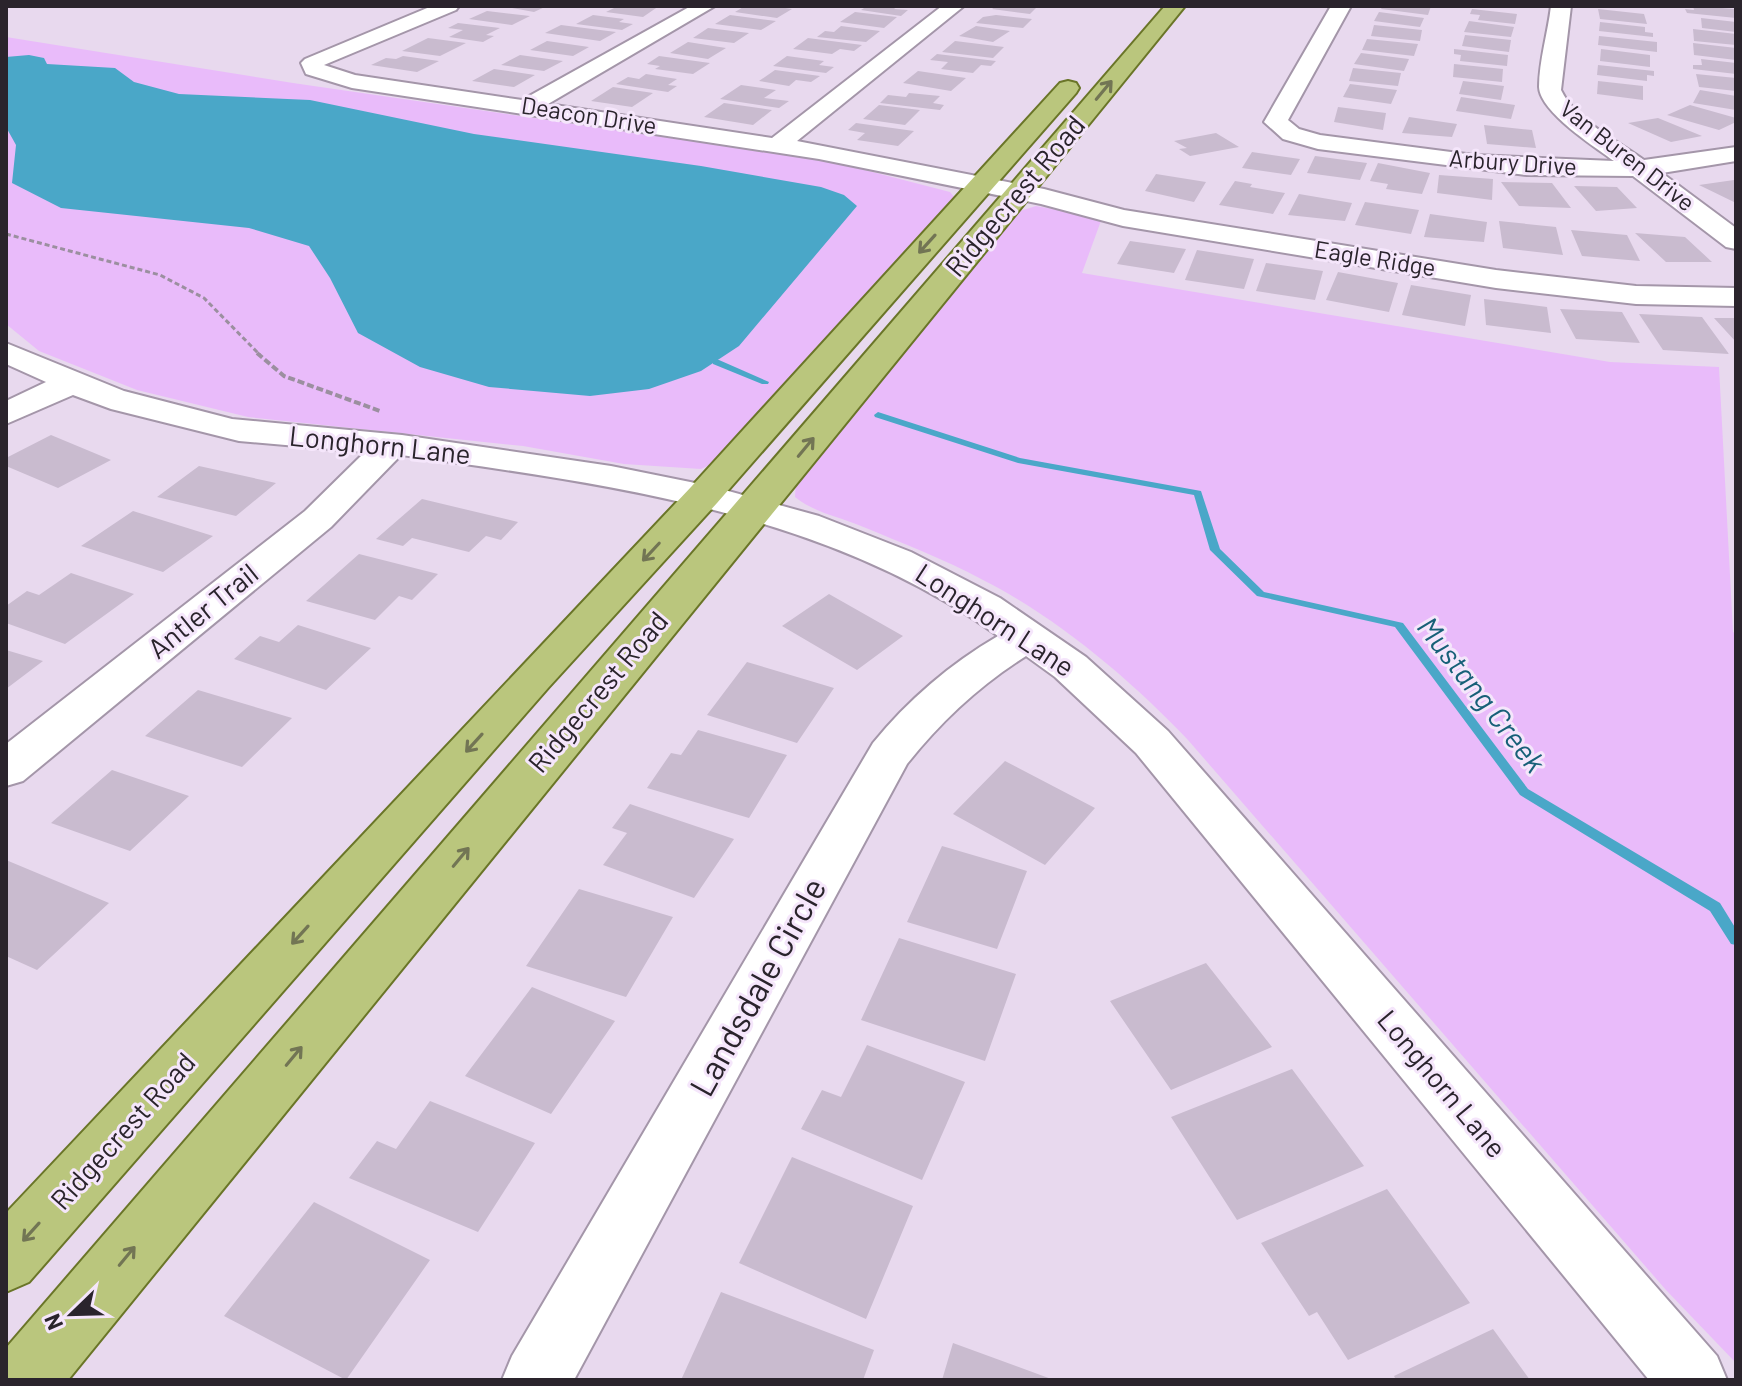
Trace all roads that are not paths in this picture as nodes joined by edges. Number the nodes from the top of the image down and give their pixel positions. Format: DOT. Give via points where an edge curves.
graph roads {
  1 [pos="449,6"];
  2 [pos="705,6"];
  3 [pos="954,6"];
  4 [pos="1175,6"];
  5 [pos="1341,6"];
  6 [pos="1561,6"];
  7 [pos="1081,74"];
  8 [pos="526,107"];
  9 [pos="778,145"];
  10 [pos="1736,154"];
  11 [pos="1635,166"];
  12 [pos="979,186"];
  13 [pos="1018,192"];
  14 [pos="1736,241"];
  15 [pos="1736,297"];
  16 [pos="6,352"];
  17 [pos="73,382"];
  18 [pos="6,414"];
  19 [pos="390,428"];
  20 [pos="704,495"];
  21 [pos="756,508"];
  22 [pos="1029,636"];
  23 [pos="6,769"];
  24 [pos="6,1260"];
  25 [pos="24,1380"];
  26 [pos="536,1380"];
  27 [pos="1693,1380"];
  1 -- 8 [label="street, Deacon Drive" via="312,63 314,69 352,81"];
  2 -- 8 [label="street"];
  3 -- 9 [label="street"];
  13 -- 4 [label="main road, Ridgecrest Road, one-way"];
  5 -- 11 [label="street, Arbury Drive" via="1276,122 1291,134 1501,166"];
  6 -- 11 [label="street, Van Buren Drive" via="1552,95 1569,115"];
  7 -- 12 [label="main road, Ridgecrest Road"];
  8 -- 9 [label="street, Deacon Drive"];
  9 -- 12 [label="street, Deacon Drive"];
  10 -- 11 [label="street, Arbury Drive"];
  11 -- 14 [label="street, Van Buren Drive"];
  12 -- 13 [label="street, Deacon Drive"];
  12 -- 20 [label="main road, Ridgecrest Road, one-way"];
  13 -- 15 [label="street, Eagle Ridge" via="1123,218 1496,279 1636,295"];
  21 -- 13 [label="main road, Ridgecrest Road, one-way"];
  16 -- 17 [label="street, Longhorn Lane"];
  17 -- 18 [label="street"];
  17 -- 19 [label="street, Longhorn Lane" via="105,396 244,432"];
  19 -- 20 [label="street, Longhorn Lane"];
  19 -- 23 [label="street, Antler Trail" via="318,519"];
  20 -- 21 [label="street, Longhorn Lane"];
  20 -- 24 [label="main road, Ridgecrest Road, one-way"];
  21 -- 22 [label="street, Longhorn Lane" via="881,551 946,583"];
  25 -- 21 [label="main road, Ridgecrest Road, one-way"];
  22 -- 26 [label="street, Landsdale Circle" via="946,691 889,755"];
  22 -- 27 [label="street, Longhorn Lane" via="1120,708 1152,742"];
}
